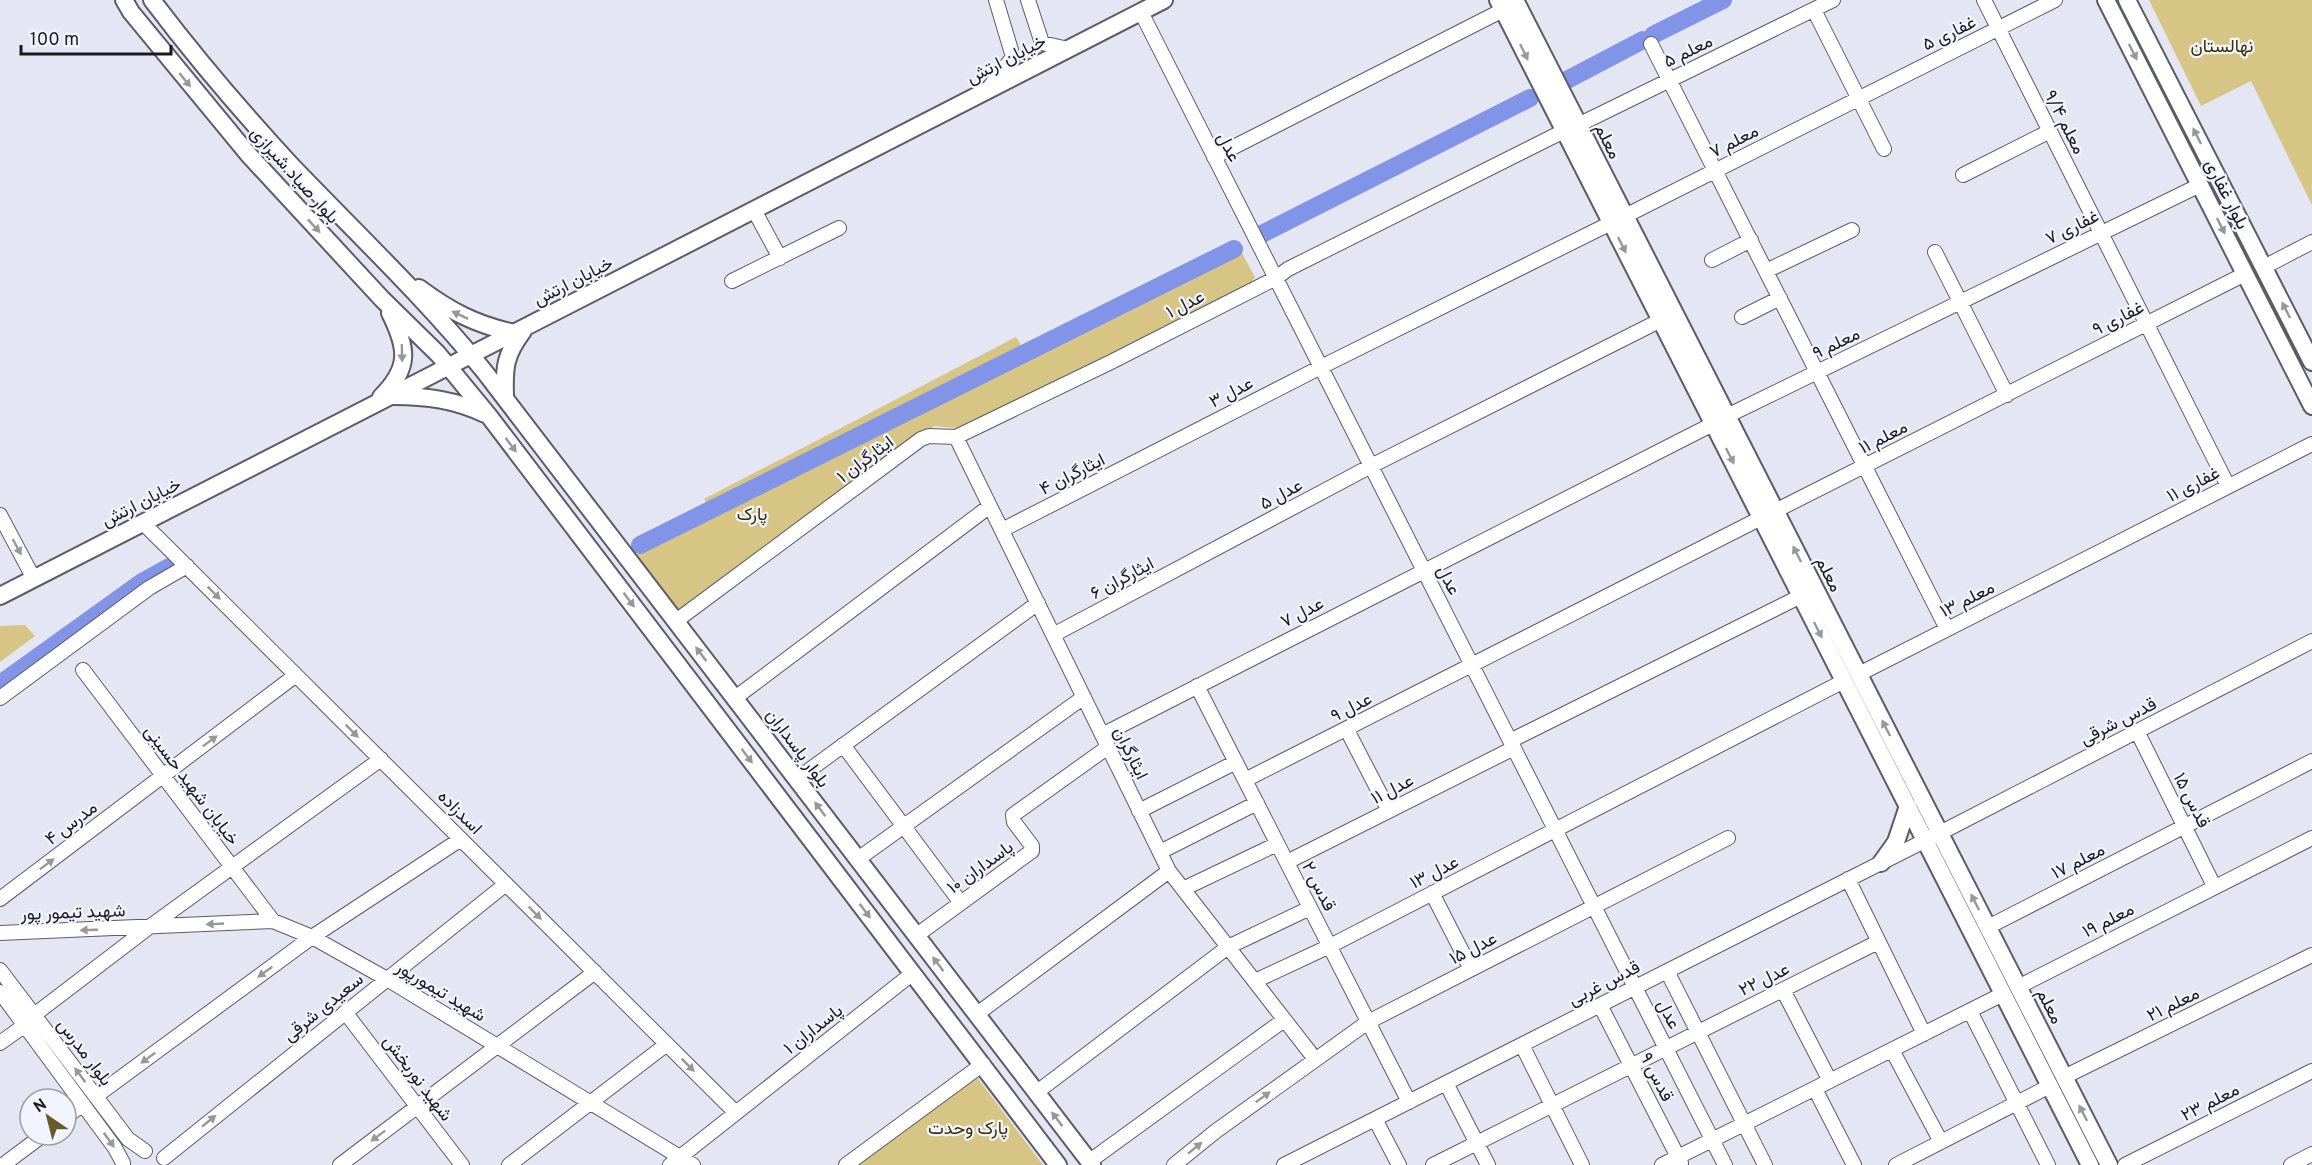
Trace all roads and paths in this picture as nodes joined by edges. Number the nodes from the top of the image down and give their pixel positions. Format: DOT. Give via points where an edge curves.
graph roads {
  1 [pos="118,0"];
  2 [pos="152,0"];
  3 [pos="996,0"];
  4 [pos="1028,0"];
  5 [pos="1164,0"];
  6 [pos="1833,0"];
  7 [pos="1984,0"];
  8 [pos="2055,0"];
  9 [pos="2106,0"];
  10 [pos="2127,0"];
  11 [pos="1511,3"];
  12 [pos="127,6"];
  13 [pos="1814,10"];
  14 [pos="1141,12"];
  15 [pos="1998,28"];
  16 [pos="1651,44"];
  17 [pos="1068,49"];
  18 [pos="1670,81"];
  19 [pos="986,92"];
  20 [pos="1858,98"];
  21 [pos="1571,128"];
  22 [pos="2050,131"];
  23 [pos="1884,149"];
  24 [pos="1214,157"];
  25 [pos="1715,170"];
  26 [pos="1964,175"];
  27 [pos="2200,185"];
  28 [pos="1418,205"];
  29 [pos="754,210"];
  30 [pos="1618,220"];
  31 [pos="839,228"];
  32 [pos="1852,230"];
  33 [pos="2101,233"];
  34 [pos="1750,240"];
  35 [pos="2312,242"];
  36 [pos="1935,252"];
  37 [pos="780,258"];
  38 [pos="1712,260"];
  39 [pos="385,262"];
  40 [pos="2264,267"];
  41 [pos="1766,271"];
  42 [pos="2245,274"];
  43 [pos="1276,278"];
  44 [pos="732,281"];
  45 [pos="1464,296"];
  46 [pos="1780,298"];
  47 [pos="382,299"];
  48 [pos="1961,302"];
  49 [pos="1742,317"];
  50 [pos="1661,321"];
  51 [pos="2146,324"];
  52 [pos="521,330"];
  53 [pos="2307,339"];
  54 [pos="471,355"];
  55 [pos="2312,362"];
  56 [pos="448,367"];
  57 [pos="1321,367"];
  58 [pos="1817,372"];
  59 [pos="2007,395"];
  60 [pos="390,396"];
  61 [pos="504,396"];
  62 [pos="373,405"];
  63 [pos="2312,406"];
  64 [pos="489,416"];
  65 [pos="1720,420"];
  66 [pos="956,437"];
  67 [pos="2312,444"];
  68 [pos="1159,450"];
  69 [pos="1371,466"];
  70 [pos="1865,466"];
  71 [pos="2228,486"];
  72 [pos="1566,498"];
  73 [pos="990,506"];
  74 [pos="1768,514"];
  75 [pos="0,515"];
  76 [pos="143,523"];
  77 [pos="1002,531"];
  78 [pos="1207,553"];
  79 [pos="2091,556"];
  80 [pos="187,566"];
  81 [pos="1424,570"];
  82 [pos="34,579"];
  83 [pos="1614,593"];
  84 [pos="0,596"];
  85 [pos="1801,596"];
  86 [pos="1038,603"];
  87 [pos="676,621"];
  88 [pos="1947,630"];
  89 [pos="1053,634"];
  90 [pos="2312,641"];
  91 [pos="1472,665"];
  92 [pos="82,670"];
  93 [pos="296,675"];
  94 [pos="1851,678"];
  95 [pos="1197,686"];
  96 [pos="0,698"];
  97 [pos="735,698"];
  98 [pos="1084,698"];
  99 [pos="1347,730"];
  100 [pos="2137,731"];
  101 [pos="1105,741"];
  102 [pos="1512,745"];
  103 [pos="843,746"];
  104 [pos="1698,757"];
  105 [pos="381,759"];
  106 [pos="2312,761"];
  107 [pos="1236,762"];
  108 [pos="163,776"];
  109 [pos="797,779"];
  110 [pos="1245,780"];
  111 [pos="1257,803"];
  112 [pos="1908,806"];
  113 [pos="1139,811"];
  114 [pos="1389,811"];
  115 [pos="1012,818"];
  116 [pos="904,826"];
  117 [pos="2186,826"];
  118 [pos="1556,830"];
  119 [pos="1933,837"];
  120 [pos="1728,838"];
  121 [pos="2312,838"];
  122 [pos="461,839"];
  123 [pos="1277,844"];
  124 [pos="1160,852"];
  125 [pos="858,859"];
  126 [pos="1287,862"];
  127 [pos="1881,863"];
  128 [pos="232,867"];
  129 [pos="1169,871"];
  130 [pos="1848,879"];
  131 [pos="506,884"];
  132 [pos="2214,886"];
  133 [pos="1183,890"];
  134 [pos="1432,893"];
  135 [pos="0,899"];
  136 [pos="961,903"];
  137 [pos="1594,907"];
  138 [pos="1310,908"];
  139 [pos="273,921"];
  140 [pos="1988,927"];
  141 [pos="148,928"];
  142 [pos="0,933"];
  143 [pos="917,935"];
  144 [pos="312,937"];
  145 [pos="1878,942"];
  146 [pos="1330,946"];
  147 [pos="1228,947"];
  148 [pos="2312,955"];
  149 [pos="1471,969"];
  150 [pos="0,970"];
  151 [pos="1667,971"];
  152 [pos="595,972"];
  153 [pos="913,973"];
  154 [pos="387,979"];
  155 [pos="1255,981"];
  156 [pos="1635,987"];
  157 [pos="1783,990"];
  158 [pos="2011,990"];
  159 [pos="0,992"];
  160 [pos="1600,1005"];
  161 [pos="1970,1011"];
  162 [pos="345,1012"];
  163 [pos="977,1014"];
  164 [pos="29,1020"];
  165 [pos="1284,1020"];
  166 [pos="1368,1022"];
  167 [pos="1698,1032"];
  168 [pos="1923,1034"];
  169 [pos="0,1043"];
  170 [pos="667,1044"];
  171 [pos="1522,1045"];
  172 [pos="497,1046"];
  173 [pos="1666,1048"];
  174 [pos="1892,1050"];
  175 [pos="1315,1059"];
  176 [pos="983,1064"];
  177 [pos="1631,1065"];
  178 [pos="2312,1071"];
  179 [pos="2064,1077"];
  180 [pos="1830,1081"];
  181 [pos="1446,1083"];
  182 [pos="2050,1086"];
  183 [pos="1815,1089"];
  184 [pos="1037,1092"];
  185 [pos="96,1096"];
  186 [pos="1409,1102"];
  187 [pos="590,1103"];
  188 [pos="2017,1103"];
  189 [pos="83,1104"];
  190 [pos="1552,1105"];
  191 [pos="417,1106"];
  192 [pos="78,1108"];
  193 [pos="736,1113"];
  194 [pos="1375,1119"];
  195 [pos="1744,1124"];
  196 [pos="1713,1140"];
  197 [pos="1941,1142"];
  198 [pos="1477,1143"];
  199 [pos="27,1147"];
  200 [pos="145,1151"];
  201 [pos="2312,1154"];
  202 [pos="675,1161"];
  203 [pos="1680,1161"];
  204 [pos="166,1162"];
  205 [pos="1091,1163"];
  206 [pos="1293,1163"];
  207 [pos="123,1164"];
  208 [pos="3,1165"];
  209 [pos="340,1165"];
  210 [pos="462,1165"];
  211 [pos="509,1165"];
  212 [pos="693,1165"];
  213 [pos="846,1165"];
  214 [pos="1058,1165"];
  215 [pos="1174,1165"];
  216 [pos="1399,1165"];
  217 [pos="1433,1165"];
  218 [pos="1488,1165"];
  219 [pos="1582,1165"];
  220 [pos="1662,1165"];
  221 [pos="1725,1165"];
  222 [pos="1765,1165"];
  223 [pos="1854,1165"];
  224 [pos="1896,1165"];
  225 [pos="2048,1165"];
  226 [pos="2090,1165"];
  227 [pos="2109,1165"];
  228 [pos="2125,1165"];
  229 [pos="2290,1165"];
  1 -- 12 [label="main road, بلوار صیاد شیرازی"];
  2 -- 39 [label="main road, بلوار صیاد شیرازی" via="289,162"];
  3 -- 19 [label="street" via="1013,57"];
  4 -- 17 [label="street" via="1042,43"];
  5 -- 14 [label="main road, خیابان ارتش"];
  6 -- 13 [label="street, معلم ۵"];
  7 -- 15 [label="street, معلم ۹/۴"];
  8 -- 15 [label="street, غفاری ۵"];
  9 -- 27 [label="main road, بلوار غفاری, one-way"];
  40 -- 10 [label="main road, بلوار غفاری, one-way"];
  11 -- 21 [label="main road, معلم"];
  11 -- 24 [label="street"];
  12 -- 47 [label="main road, بلوار صیاد شیرازی, one-way" via="248,154"];
  13 -- 18 [label="street, معلم ۵"];
  13 -- 20 [label="street"];
  14 -- 17 [label="main road, خیابان ارتش"];
  14 -- 24 [label="street, عدل"];
  15 -- 20 [label="street, غفاری ۵"];
  15 -- 22 [label="street, معلم ۹/۴"];
  16 -- 18 [label="street"];
  17 -- 19 [label="main road, خیابان ارتش"];
  18 -- 21 [label="street, معلم ۵"];
  18 -- 25 [label="street"];
  19 -- 29 [label="main road, خیابان ارتش"];
  20 -- 23 [label="street"];
  20 -- 25 [label="street, معلم ۷"];
  21 -- 28 [label="street, معلم ۵"];
  21 -- 30 [label="main road, معلم"];
  22 -- 26 [label="street"];
  22 -- 33 [label="street, معلم ۹/۴"];
  24 -- 43 [label="street, عدل"];
  25 -- 30 [label="street, معلم ۷"];
  25 -- 34 [label="street"];
  27 -- 33 [label="street, غفاری ۷"];
  27 -- 42 [label="main road, بلوار غفاری, one-way"];
  28 -- 43 [label="street, عدل ۱"];
  29 -- 37 [label="street"];
  29 -- 52 [label="main road, خیابان ارتش"];
  30 -- 45 [label="street, معلم ۷"];
  30 -- 50 [label="main road, معلم, one-way"];
  30 -- 65 [label="main road, معلم"];
  31 -- 37 [label="street"];
  32 -- 41 [label="street"];
  33 -- 48 [label="street, غفاری ۷"];
  33 -- 51 [label="street, معلم ۹/۴"];
  34 -- 38 [label="street"];
  34 -- 41 [label="street"];
  35 -- 40 [label="street"];
  36 -- 48 [label="street"];
  37 -- 44 [label="street"];
  52 -- 39 [label="main road, one-way" via="490,327 447,309"];
  39 -- 54 [label="main road, بلوار صیاد شیرازی"];
  53 -- 40 [label="main road, بلوار غفاری, one-way"];
  41 -- 46 [label="street"];
  42 -- 51 [label="street, غفاری ۹"];
  42 -- 63 [label="main road, بلوار غفاری"];
  43 -- 57 [label="street, عدل"];
  43 -- 66 [label="street, عدل ۱"];
  45 -- 57 [label="street, عدل ۳"];
  46 -- 49 [label="street"];
  46 -- 58 [label="street"];
  47 -- 56 [label="main road, بلوار صیاد شیرازی"];
  47 -- 62 [label="main road, one-way" via="399,332 403,358 400,374"];
  48 -- 58 [label="street, معلم ۹"];
  48 -- 59 [label="street"];
  50 -- 65 [label="main road, معلم"];
  50 -- 69 [label="street, عدل ۵"];
  51 -- 59 [label="street, غفاری ۹"];
  51 -- 71 [label="street, معلم ۹/۴"];
  52 -- 54 [label="main road, خیابان ارتش"];
  52 -- 61 [label="main road" via="509,349 504,368"];
  53 -- 55 [label="main road, بلوار غفاری"];
  54 -- 56 [label="main road, خیابان ارتش"];
  54 -- 61 [label="main road, بلوار پاسداران"];
  56 -- 60 [label="main road, خیابان ارتش"];
  56 -- 64 [label="main road"];
  57 -- 68 [label="street, عدل ۳"];
  57 -- 69 [label="street, عدل"];
  58 -- 65 [label="street, معلم ۹"];
  58 -- 70 [label="street"];
  59 -- 70 [label="street, معلم ۱۱"];
  60 -- 62 [label="main road, خیابان ارتش"];
  60 -- 64 [label="main road" via="444,399"];
  61 -- 87 [label="main road, بلوار پاسداران"];
  62 -- 76 [label="main road, خیابان ارتش"];
  64 -- 153 [label="main road, one-way"];
  65 -- 72 [label="street, معلم ۹"];
  65 -- 74 [label="main road, معلم"];
  66 -- 73 [label="street, ایثارگران"];
  66 -- 87 [label="street, ایثارگران ۱" via="921,439"];
  67 -- 71 [label="street, غفاری ۱۱"];
  68 -- 77 [label="street, ایثارگران ۴"];
  69 -- 78 [label="street, عدل ۵"];
  69 -- 81 [label="street, عدل"];
  70 -- 74 [label="street, معلم ۱۱"];
  70 -- 88 [label="street"];
  71 -- 79 [label="street, غفاری ۱۱"];
  72 -- 81 [label="street, عدل ۷"];
  73 -- 77 [label="street, ایثارگران"];
  73 -- 97 [label="street"];
  74 -- 83 [label="street, معلم ۱۱"];
  74 -- 85 [label="main road, معلم"];
  94 -- 74 [label="main road, معلم, one-way"];
  75 -- 82 [label="street, one-way"];
  76 -- 80 [label="street, اسدزاده"];
  76 -- 82 [label="main road, خیابان ارتش"];
  77 -- 86 [label="street, ایثارگران"];
  78 -- 89 [label="street, ایثارگران ۶"];
  79 -- 88 [label="street, معلم ۱۳"];
  80 -- 93 [label="street, اسدزاده, one-way"];
  80 -- 96 [label="street" via="149,588"];
  81 -- 91 [label="street, عدل"];
  81 -- 95 [label="street, عدل ۷"];
  82 -- 84 [label="main road, خیابان ارتش"];
  83 -- 91 [label="street, عدل ۹"];
  85 -- 94 [label="main road, معلم, one-way"];
  85 -- 102 [label="street, عدل ۱۱"];
  86 -- 89 [label="street, ایثارگران"];
  86 -- 103 [label="street"];
  97 -- 87 [label="main road, بلوار پاسداران, one-way"];
  88 -- 94 [label="street, معلم ۱۳"];
  89 -- 98 [label="street, ایثارگران"];
  90 -- 100 [label="street, قدس شرقی"];
  91 -- 99 [label="street, عدل ۹"];
  91 -- 102 [label="street, عدل"];
  92 -- 108 [label="street, خیابان شهید حسینی"];
  93 -- 105 [label="street, اسدزاده, one-way"];
  108 -- 93 [label="street, مدرس ۴, one-way"];
  94 -- 104 [label="street, معلم ۱۳"];
  94 -- 112 [label="main road, معلم"];
  119 -- 94 [label="main road, معلم, one-way"];
  95 -- 101 [label="street, عدل ۷"];
  95 -- 107 [label="street, قدس ۲"];
  97 -- 109 [label="main road, بلوار پاسداران"];
  98 -- 101 [label="street, ایثارگران"];
  98 -- 116 [label="street"];
  99 -- 110 [label="street, عدل ۹"];
  99 -- 114 [label="street"];
  100 -- 117 [label="street, قدس ۱۵"];
  100 -- 119 [label="street, قدس شرقی"];
  101 -- 113 [label="street, ایثارگران"];
  101 -- 115 [label="street, عدل ۷"];
  102 -- 114 [label="street, عدل ۱۱"];
  102 -- 118 [label="street, عدل"];
  103 -- 109 [label="street"];
  103 -- 116 [label="street"];
  104 -- 118 [label="street, عدل ۱۳"];
  105 -- 122 [label="street, اسدزاده"];
  105 -- 128 [label="street"];
  106 -- 117 [label="street, معلم ۱۷"];
  107 -- 110 [label="street, قدس ۲"];
  107 -- 113 [label="street"];
  108 -- 128 [label="street, خیابان شهید حسینی"];
  135 -- 108 [label="street, مدرس ۴, one-way"];
  125 -- 109 [label="main road, بلوار پاسداران, one-way"];
  110 -- 111 [label="street, قدس ۲"];
  111 -- 123 [label="street, قدس ۲"];
  111 -- 124 [label="street"];
  112 -- 119 [label="main road, معلم"];
  112 -- 127 [label="main road" via="1896,842"];
  113 -- 124 [label="street, ایثارگران"];
  114 -- 126 [label="street, عدل ۱۱"];
  115 -- 136 [label="street, پاسداران ۱۰" via="1033,849"];
  116 -- 125 [label="street"];
  116 -- 136 [label="street"];
  117 -- 132 [label="street, قدس ۱۵"];
  117 -- 140 [label="street, معلم ۱۷"];
  118 -- 134 [label="street, عدل ۱۳"];
  118 -- 137 [label="street, عدل"];
  119 -- 127 [label="street, قدس غربی"];
  140 -- 119 [label="main road, معلم, one-way"];
  119 -- 158 [label="main road, معلم"];
  120 -- 137 [label="street, عدل ۱۵"];
  121 -- 132 [label="street, معلم ۱۹"];
  122 -- 131 [label="street, اسدزاده"];
  122 -- 144 [label="street"];
  123 -- 126 [label="street, قدس ۲"];
  123 -- 133 [label="street"];
  124 -- 129 [label="street, ایثارگران"];
  125 -- 143 [label="main road, بلوار پاسداران"];
  126 -- 138 [label="street, قدس ۲"];
  127 -- 130 [label="street, قدس غربی"];
  128 -- 139 [label="street, خیابان شهید حسینی"];
  128 -- 141 [label="street"];
  129 -- 133 [label="street, ایثارگران"];
  129 -- 163 [label="street"];
  130 -- 145 [label="street"];
  130 -- 151 [label="street, قدس غربی"];
  131 -- 152 [label="street, اسدزاده, one-way"];
  131 -- 154 [label="street, سعیدی شرقی"];
  132 -- 158 [label="street, معلم ۱۹"];
  133 -- 147 [label="street, ایثارگران"];
  134 -- 146 [label="street, عدل ۱۳"];
  134 -- 149 [label="street"];
  136 -- 143 [label="street, پاسداران ۱۰"];
  137 -- 149 [label="street, عدل ۱۵"];
  137 -- 156 [label="street, عدل"];
  138 -- 146 [label="street, قدس ۲"];
  138 -- 147 [label="street"];
  139 -- 141 [label="street, شهید تیمورپور, one-way"];
  139 -- 144 [label="street, شهید تیمورپور"];
  140 -- 158 [label="main road, معلم"];
  141 -- 142 [label="street, شهید تیمور پور, one-way"];
  141 -- 164 [label="street"];
  163 -- 143 [label="main road, بلوار پاسداران, one-way"];
  144 -- 154 [label="street, شهید تیمورپور"];
  144 -- 185 [label="street, one-way"];
  145 -- 157 [label="street, عدل ۲۲"];
  145 -- 168 [label="street"];
  146 -- 155 [label="street, عدل ۱۳"];
  146 -- 166 [label="street, قدس ۲"];
  147 -- 155 [label="street, ایثارگران"];
  147 -- 184 [label="street"];
  148 -- 179 [label="street, معلم ۲۱"];
  149 -- 166 [label="street, عدل ۱۵"];
  150 -- 164 [label="street, بلوار مدرس"];
  151 -- 156 [label="street, قدس غربی"];
  151 -- 167 [label="street"];
  152 -- 170 [label="street, اسدزاده"];
  152 -- 172 [label="street"];
  153 -- 176 [label="main road"];
  153 -- 193 [label="street, پاسداران ۱"];
  154 -- 162 [label="street, سعیدی شرقی"];
  154 -- 172 [label="street, شهید تیمورپور"];
  155 -- 165 [label="street, ایثارگران"];
  156 -- 160 [label="street, قدس غربی"];
  156 -- 173 [label="street, عدل"];
  157 -- 167 [label="street, عدل ۲۲"];
  157 -- 180 [label="street"];
  158 -- 161 [label="street, معلم ۱۹"];
  158 -- 179 [label="main road, معلم"];
  158 -- 182 [label="main road, معلم"];
  159 -- 164 [label="street, بلوار مدرس"];
  160 -- 171 [label="street, قدس غربی"];
  160 -- 177 [label="street, قدس ۹"];
  161 -- 168 [label="street, معلم ۱۹"];
  161 -- 188 [label="street"];
  162 -- 191 [label="street, شهید نوربخش"];
  204 -- 162 [label="street, سعیدی شرقی, one-way"];
  163 -- 184 [label="main road, بلوار پاسداران"];
  164 -- 169 [label="street"];
  185 -- 164 [label="street, بلوار مدرس, one-way"];
  164 -- 189 [label="street, بلوار مدرس"];
  165 -- 175 [label="street, ایثارگران"];
  165 -- 205 [label="street"];
  166 -- 175 [label="street, عدل ۱۵"];
  166 -- 186 [label="street, قدس ۲"];
  167 -- 173 [label="street, عدل ۲۲"];
  167 -- 195 [label="street"];
  168 -- 174 [label="street, معلم ۱۹"];
  170 -- 187 [label="street"];
  170 -- 193 [label="street, اسدزاده, one-way"];
  171 -- 181 [label="street, قدس غربی"];
  171 -- 190 [label="street"];
  172 -- 187 [label="street, شهید تیمورپور"];
  172 -- 191 [label="street"];
  173 -- 177 [label="street, عدل ۲۲"];
  173 -- 196 [label="street, عدل"];
  174 -- 180 [label="street, معلم ۱۹"];
  174 -- 197 [label="street"];
  215 -- 175 [label="street, عدل ۱۵, one-way"];
  176 -- 213 [label="street"];
  176 -- 214 [label="main road"];
  177 -- 190 [label="street, عدل ۲۲"];
  177 -- 203 [label="street, قدس ۹"];
  178 -- 228 [label="street, معلم ۲۳"];
  227 -- 179 [label="main road, معلم, one-way"];
  180 -- 183 [label="street, معلم ۱۹"];
  181 -- 186 [label="street, قدس غربی"];
  181 -- 198 [label="street"];
  182 -- 188 [label="street"];
  182 -- 226 [label="main road, معلم"];
  183 -- 195 [label="street, معلم ۱۹"];
  183 -- 223 [label="street"];
  205 -- 184 [label="main road, بلوار پاسداران, one-way"];
  185 -- 200 [label="street, بلوار مدرس" via="128,1139"];
  186 -- 194 [label="street, قدس غربی"];
  187 -- 202 [label="street, شهید تیمورپور"];
  187 -- 211 [label="street"];
  188 -- 197 [label="street"];
  188 -- 225 [label="street"];
  189 -- 192 [label="street"];
  189 -- 207 [label="street, بلوار مدرس, one-way"];
  190 -- 198 [label="street, عدل ۲۲"];
  190 -- 219 [label="street"];
  191 -- 209 [label="street, one-way"];
  191 -- 210 [label="street, شهید نوربخش"];
  193 -- 202 [label="street, پاسداران ۱"];
  194 -- 206 [label="street, قدس غربی"];
  194 -- 216 [label="street"];
  195 -- 196 [label="street, معلم ۱۹"];
  195 -- 222 [label="street"];
  196 -- 203 [label="street, معلم ۱۹"];
  196 -- 221 [label="street, عدل"];
  197 -- 224 [label="street"];
  198 -- 217 [label="street, عدل ۲۲"];
  198 -- 218 [label="street"];
  199 -- 208 [label="street"];
  200 -- 204 [label="street"];
  200 -- 207 [label="street" via="132,1155"];
  201 -- 229 [label="street"];
  202 -- 212 [label="street, شهید تیمورپور"];
  203 -- 220 [label="street, معلم ۱۹"];
}
